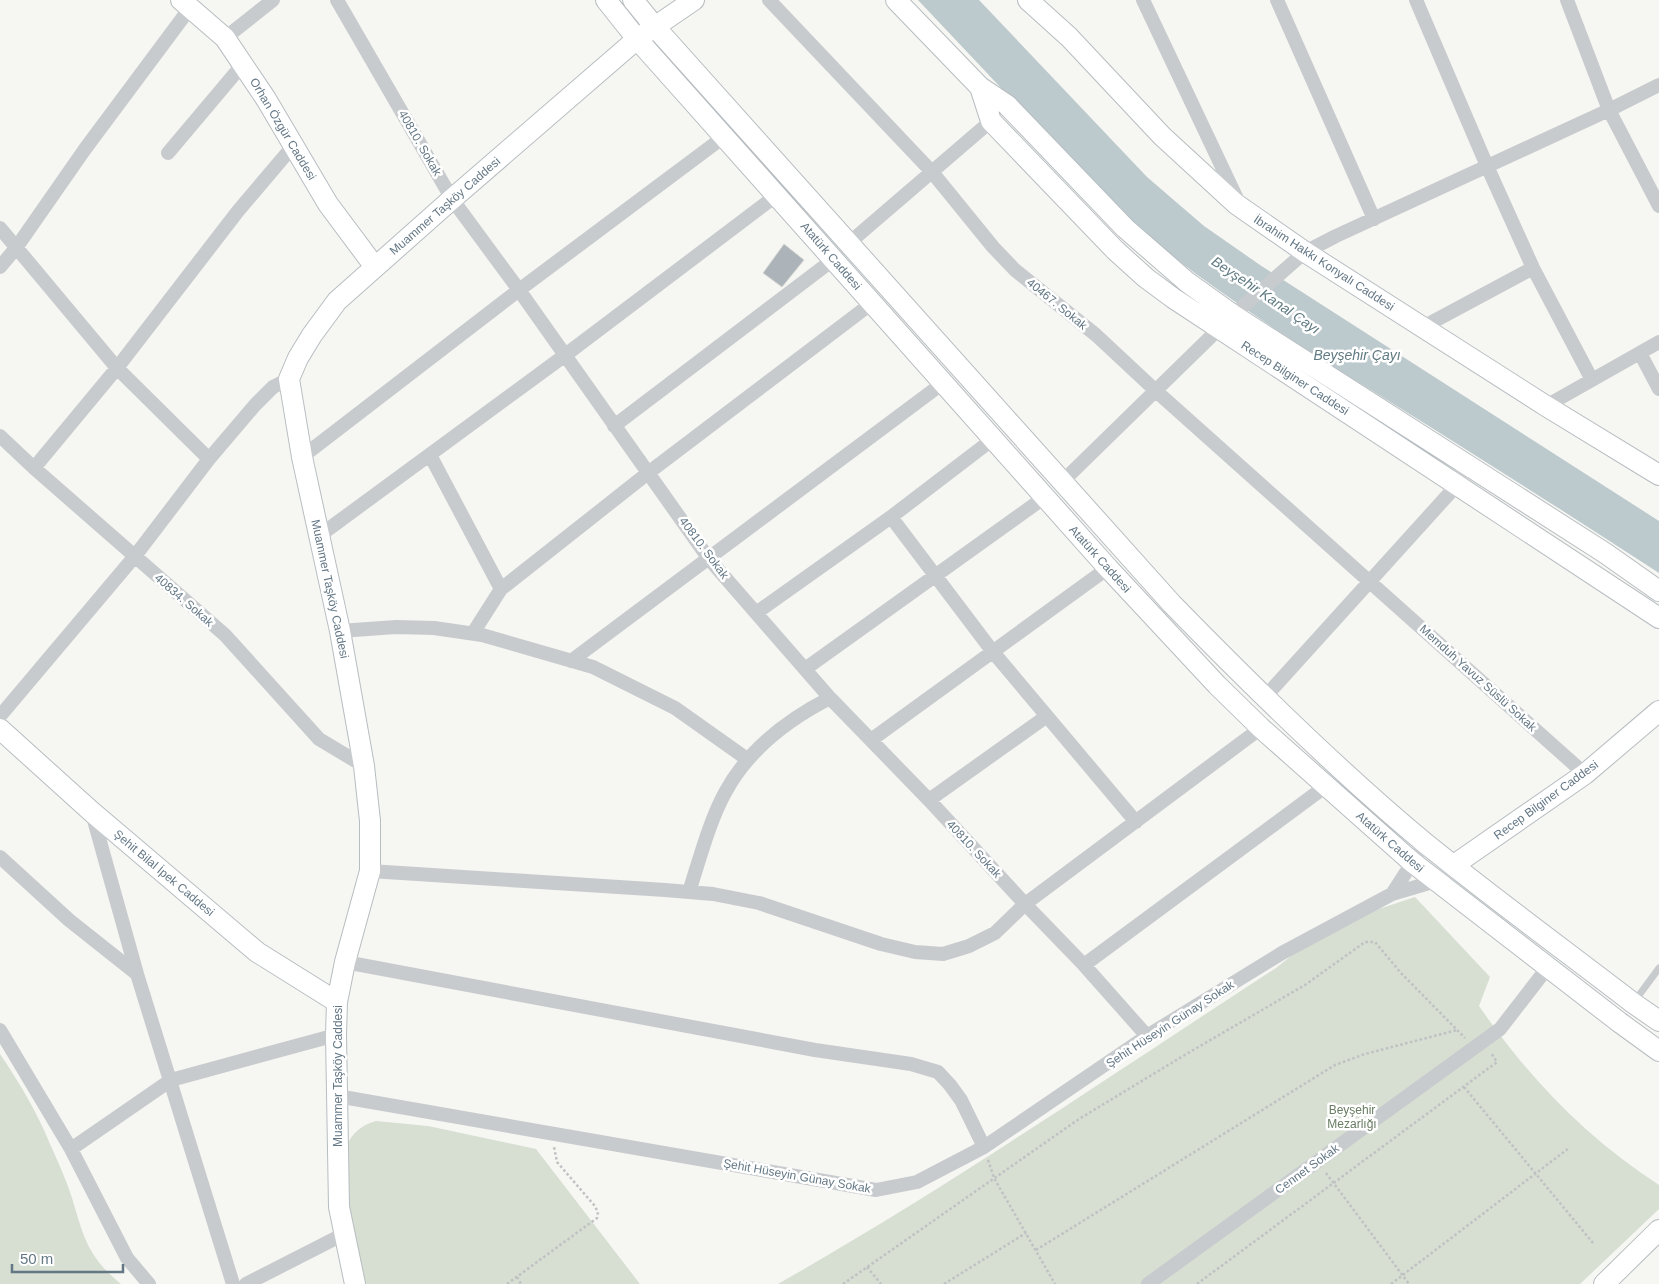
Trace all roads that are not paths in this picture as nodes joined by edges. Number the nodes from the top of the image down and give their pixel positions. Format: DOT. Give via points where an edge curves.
graph roads {
  1 [pos="273,0"];
  2 [pos="337,0"];
  3 [pos="606,0"];
  4 [pos="633,0"];
  5 [pos="694,0"];
  6 [pos="769,0"];
  7 [pos="896,0"];
  8 [pos="1028,0"];
  9 [pos="1143,0"];
  10 [pos="1277,0"];
  11 [pos="1416,0"];
  12 [pos="1567,0"];
  13 [pos="185,4"];
  14 [pos="655,27"];
  15 [pos="225,38"];
  16 [pos="637,39"];
  17 [pos="242,64"];
  18 [pos="1659,85"];
  19 [pos="980,87"];
  20 [pos="1609,110"];
  21 [pos="991,121"];
  22 [pos="725,136"];
  23 [pos="294,146"];
  24 [pos="168,153"];
  25 [pos="1487,166"];
  26 [pos="932,172"];
  27 [pos="777,195"];
  28 [pos="452,199"];
  29 [pos="1659,206"];
  30 [pos="1241,208"];
  31 [pos="1374,219"];
  32 [pos="0,228"];
  33 [pos="849,243"];
  34 [pos="16,248"];
  35 [pos="1305,252"];
  36 [pos="834,259"];
  37 [pos="0,267"];
  38 [pos="375,267"];
  39 [pos="1533,268"];
  40 [pos="519,290"];
  41 [pos="872,303"];
  42 [pos="1226,322"];
  43 [pos="1423,328"];
  44 [pos="1659,342"];
  45 [pos="1640,353"];
  46 [pos="564,356"];
  47 [pos="117,368"];
  48 [pos="289,379"];
  49 [pos="1592,380"];
  50 [pos="943,383"];
  51 [pos="1659,389"];
  52 [pos="1156,391"];
  53 [pos="1546,406"];
  54 [pos="614,426"];
  55 [pos="0,436"];
  56 [pos="993,439"];
  57 [pos="430,455"];
  58 [pos="302,456"];
  59 [pos="209,459"];
  60 [pos="1466,464"];
  61 [pos="34,468"];
  62 [pos="648,473"];
  63 [pos="1659,475"];
  64 [pos="1063,481"];
  65 [pos="1457,484"];
  66 [pos="1045,497"];
  67 [pos="891,518"];
  68 [pos="319,536"];
  69 [pos="135,556"];
  70 [pos="710,559"];
  71 [pos="1108,568"];
  72 [pos="935,576"];
  73 [pos="1370,582"];
  74 [pos="501,589"];
  75 [pos="1659,591"];
  76 [pos="756,613"];
  77 [pos="1659,618"];
  78 [pos="340,631"];
  79 [pos="473,633"];
  80 [pos="993,652"];
  81 [pos="571,661"];
  82 [pos="805,669"];
  83 [pos="1265,696"];
  84 [pos="830,698"];
  85 [pos="1659,711"];
  86 [pos="0,716"];
  87 [pos="1047,716"];
  88 [pos="1261,728"];
  89 [pos="0,730"];
  90 [pos="871,740"];
  91 [pos="747,759"];
  92 [pos="364,766"];
  93 [pos="1586,774"];
  94 [pos="1326,786"];
  95 [pos="929,800"];
  96 [pos="92,812"];
  97 [pos="1136,822"];
  98 [pos="1425,842"];
  99 [pos="0,857"];
  100 [pos="1412,862"];
  101 [pos="1454,865"];
  102 [pos="370,871"];
  103 [pos="1436,881"];
  104 [pos="689,892"];
  105 [pos="1392,894"];
  106 [pos="1025,904"];
  107 [pos="345,962"];
  108 [pos="1084,965"];
  109 [pos="1548,967"];
  110 [pos="1659,968"];
  111 [pos="137,974"];
  112 [pos="337,1002"];
  113 [pos="1632,1003"];
  114 [pos="1659,1021"];
  115 [pos="0,1030"];
  116 [pos="336,1035"];
  117 [pos="1147,1036"];
  118 [pos="1659,1051"];
  119 [pos="171,1080"];
  120 [pos="336,1096"];
  121 [pos="984,1147"];
  122 [pos="71,1149"];
  123 [pos="1659,1230"];
  124 [pos="344,1234"];
  125 [pos="150,1284"];
  126 [pos="233,1284"];
  127 [pos="246,1284"];
  128 [pos="355,1284"];
  129 [pos="1148,1284"];
  130 [pos="1604,1284"];
  1 -- 15 [label="street"];
  2 -- 28 [label="street, 40810. Sokak"];
  3 -- 16 [label="street, Atatürk Caddesi"];
  4 -- 14 [label="street, Atatürk Caddesi"];
  5 -- 14 [label="street, Muammer Taşköy Caddesi"];
  6 -- 26 [label="street, 40467. Sokak"];
  7 -- 19 [label="street, Recep Bilginer Caddesi"];
  8 -- 30 [label="street, İbrahim Hakkı Konyalı Caddesi" via="1069,37 1162,136"];
  9 -- 30 [label="street"];
  10 -- 31 [label="street"];
  11 -- 25 [label="street"];
  12 -- 20 [label="street"];
  13 -- 15 [label="street, Orhan Özgür Caddesi"];
  13 -- 34 [label="street"];
  14 -- 16 [label="street, Muammer Taşköy Caddesi"];
  14 -- 33 [label="street, Atatürk Caddesi"];
  15 -- 17 [label="street, Orhan Özgür Caddesi"];
  16 -- 22 [label="street, Atatürk Caddesi"];
  16 -- 28 [label="street, Muammer Taşköy Caddesi"];
  17 -- 23 [label="street, Orhan Özgür Caddesi"];
  17 -- 24 [label="street"];
  18 -- 20 [label="street"];
  19 -- 21 [label="street, Recep Bilginer Caddesi"];
  19 -- 42 [label="street, Recep Bilginer Caddesi" via="1007,105 1124,228 1187,282"];
  20 -- 25 [label="street"];
  20 -- 29 [label="street"];
  21 -- 26 [label="street"];
  21 -- 42 [label="street, Recep Bilginer Caddesi" via="1146,278"];
  22 -- 27 [label="street, Atatürk Caddesi"];
  22 -- 40 [label="street"];
  23 -- 38 [label="street, Orhan Özgür Caddesi" via="328,204"];
  23 -- 47 [label="street" via="238,211"];
  25 -- 31 [label="street"];
  25 -- 39 [label="street"];
  26 -- 33 [label="street"];
  26 -- 52 [label="street, 40467. Sokak" via="1015,270 1096,336"];
  27 -- 36 [label="street, Atatürk Caddesi"];
  27 -- 46 [label="street"];
  28 -- 38 [label="street, Muammer Taşköy Caddesi"];
  28 -- 40 [label="street, 40810. Sokak"];
  30 -- 35 [label="street, İbrahim Hakkı Konyalı Caddesi"];
  31 -- 35 [label="street"];
  32 -- 34 [label="street"];
  33 -- 64 [label="street, Atatürk Caddesi"];
  34 -- 37 [label="street"];
  34 -- 47 [label="street"];
  35 -- 42 [label="street"];
  35 -- 43 [label="street, İbrahim Hakkı Konyalı Caddesi"];
  36 -- 41 [label="street, Atatürk Caddesi"];
  36 -- 54 [label="street"];
  38 -- 48 [label="street, Muammer Taşköy Caddesi" via="337,301 307,343"];
  39 -- 43 [label="street"];
  39 -- 49 [label="street"];
  40 -- 46 [label="street, 40810. Sokak"];
  40 -- 58 [label="street"];
  41 -- 50 [label="street, Atatürk Caddesi"];
  41 -- 62 [label="street"];
  42 -- 52 [label="street"];
  42 -- 60 [label="street, Recep Bilginer Caddesi"];
  42 -- 65 [label="street, Recep Bilginer Caddesi"];
  43 -- 53 [label="street, İbrahim Hakkı Konyalı Caddesi"];
  44 -- 45 [label="street"];
  45 -- 49 [label="street"];
  45 -- 51 [label="street"];
  46 -- 54 [label="street, 40810. Sokak"];
  46 -- 57 [label="street"];
  47 -- 59 [label="street"];
  47 -- 61 [label="street"];
  48 -- 58 [label="street, Muammer Taşköy Caddesi"];
  48 -- 59 [label="street" via="273,387"];
  49 -- 53 [label="street"];
  50 -- 56 [label="street, Atatürk Caddesi"];
  50 -- 70 [label="street"];
  52 -- 64 [label="street"];
  52 -- 73 [label="street, 40467. Sokak"];
  53 -- 63 [label="street, İbrahim Hakkı Konyalı Caddesi"];
  54 -- 62 [label="street, 40810. Sokak"];
  55 -- 61 [label="street, 40834. Sokak"];
  56 -- 66 [label="street, Atatürk Caddesi"];
  56 -- 67 [label="street"];
  57 -- 68 [label="street"];
  57 -- 74 [label="street"];
  58 -- 68 [label="street, Muammer Taşköy Caddesi"];
  59 -- 69 [label="street"];
  60 -- 65 [label="street"];
  60 -- 75 [label="street, Recep Bilginer Caddesi"];
  61 -- 69 [label="street, 40834. Sokak"];
  62 -- 70 [label="street, 40810. Sokak"];
  62 -- 74 [label="street"];
  64 -- 83 [label="street, Atatürk Caddesi" via="1172,604"];
  65 -- 73 [label="street"];
  65 -- 77 [label="street, Recep Bilginer Caddesi"];
  66 -- 71 [label="street, Atatürk Caddesi"];
  66 -- 72 [label="street"];
  67 -- 72 [label="street"];
  67 -- 76 [label="street"];
  68 -- 78 [label="street, Muammer Taşköy Caddesi"];
  69 -- 86 [label="street"];
  69 -- 92 [label="street, 40834. Sokak" via="225,635 319,739"];
  70 -- 76 [label="street, 40810. Sokak"];
  70 -- 81 [label="street"];
  71 -- 80 [label="street"];
  71 -- 88 [label="street, Atatürk Caddesi" via="1170,637"];
  72 -- 80 [label="street"];
  72 -- 82 [label="street"];
  73 -- 83 [label="street"];
  73 -- 93 [label="street, Memduh Yavuz Süslü Sokak"];
  74 -- 79 [label="street"];
  76 -- 82 [label="street, 40810. Sokak"];
  78 -- 79 [label="street" via="396,627"];
  78 -- 92 [label="street, Muammer Taşköy Caddesi"];
  79 -- 81 [label="street"];
  80 -- 87 [label="street"];
  80 -- 90 [label="street"];
  81 -- 91 [label="street" via="593,667 675,708"];
  82 -- 84 [label="street, 40810. Sokak"];
  83 -- 98 [label="street, Atatürk Caddesi"];
  84 -- 90 [label="street, 40810. Sokak"];
  84 -- 91 [label="street" via="779,729"];
  85 -- 93 [label="street, Recep Bilginer Caddesi"];
  87 -- 95 [label="street"];
  87 -- 97 [label="street"];
  88 -- 94 [label="street, Atatürk Caddesi"];
  88 -- 97 [label="street"];
  89 -- 96 [label="street, Şehit Bilal İpek Caddesi"];
  90 -- 95 [label="street, 40810. Sokak"];
  91 -- 104 [label="street" via="725,792"];
  92 -- 102 [label="street, Muammer Taşköy Caddesi" via="370,821"];
  93 -- 101 [label="street, Recep Bilginer Caddesi"];
  94 -- 100 [label="street, Atatürk Caddesi"];
  94 -- 108 [label="street"];
  95 -- 106 [label="street, 40810. Sokak"];
  96 -- 111 [label="street"];
  96 -- 112 [label="street, Şehit Bilal İpek Caddesi" via="257,952"];
  97 -- 106 [label="street"];
  98 -- 100 [label="street"];
  98 -- 101 [label="street, Atatürk Caddesi"];
  99 -- 111 [label="street" via="69,920"];
  100 -- 103 [label="street, Atatürk Caddesi"];
  100 -- 105 [label="street"];
  101 -- 103 [label="street"];
  101 -- 113 [label="street, Atatürk Caddesi"];
  102 -- 104 [label="street"];
  102 -- 107 [label="street, Muammer Taşköy Caddesi"];
  103 -- 105 [label="street, Şehit Hüseyin Günay Sokak"];
  103 -- 109 [label="street, Atatürk Caddesi"];
  104 -- 106 [label="street" via="759,903 881,944 942,954 970,946 995,933"];
  105 -- 117 [label="street, Şehit Hüseyin Günay Sokak" via="1282,952"];
  106 -- 108 [label="street, 40810. Sokak"];
  107 -- 112 [label="street, Muammer Taşköy Caddesi"];
  107 -- 121 [label="street" via="797,1046 911,1064 938,1072 950,1085"];
  108 -- 117 [label="street, 40810. Sokak"];
  109 -- 118 [label="street, Atatürk Caddesi"];
  109 -- 129 [label="street, Cennet Sokak" via="1500,1029"];
  110 -- 113 [label="lane"];
  111 -- 119 [label="street"];
  112 -- 116 [label="street, Muammer Taşköy Caddesi"];
  113 -- 114 [label="street, Atatürk Caddesi"];
  115 -- 122 [label="street"];
  116 -- 119 [label="street"];
  116 -- 120 [label="street, Muammer Taşköy Caddesi"];
  117 -- 121 [label="street, Şehit Hüseyin Günay Sokak"];
  119 -- 122 [label="street"];
  119 -- 126 [label="street"];
  120 -- 121 [label="street, Şehit Hüseyin Günay Sokak" via="876,1190 917,1182"];
  120 -- 124 [label="street, Muammer Taşköy Caddesi" via="339,1207"];
  122 -- 125 [label="street" via="127,1258"];
  123 -- 130 [label="street"];
  124 -- 127 [label="street"];
  124 -- 128 [label="street, Muammer Taşköy Caddesi"];
}
